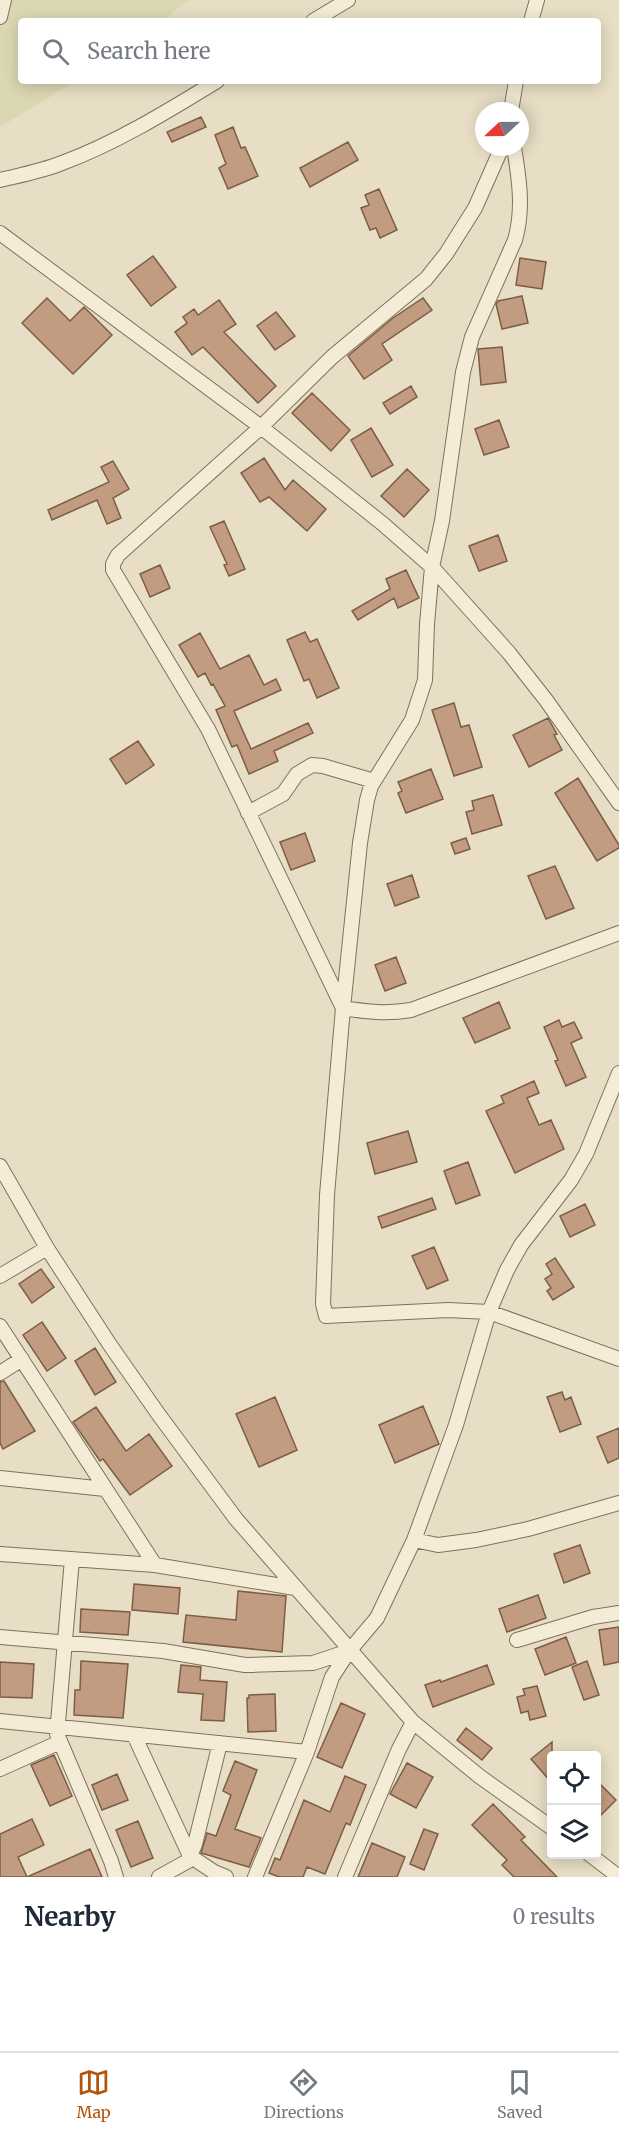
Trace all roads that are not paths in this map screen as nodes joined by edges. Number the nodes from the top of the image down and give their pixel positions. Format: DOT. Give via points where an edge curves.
graph roads {
  1 [pos="4,0"];
  2 [pos="348,0"];
  3 [pos="537,0"];
  4 [pos="0,17"];
  5 [pos="318,18"];
  6 [pos="532,18"];
  7 [pos="212,84"];
  8 [pos="516,84"];
  9 [pos="512,102"];
  10 [pos="498,156"];
  11 [pos="515,156"];
  12 [pos="0,180"];
  13 [pos="0,233"];
  14 [pos="261,427"];
  15 [pos="432,567"];
  16 [pos="374,781"];
  17 [pos="619,803"];
  18 [pos="248,813"];
  19 [pos="619,933"];
  20 [pos="343,1008"];
  21 [pos="619,1073"];
  22 [pos="0,1166"];
  23 [pos="47,1248"];
  24 [pos="0,1276"];
  25 [pos="489,1312"];
  26 [pos="0,1326"];
  27 [pos="22,1359"];
  28 [pos="619,1359"];
  29 [pos="0,1373"];
  30 [pos="0,1479"];
  31 [pos="105,1489"];
  32 [pos="619,1503"];
  33 [pos="414,1540"];
  34 [pos="0,1554"];
  35 [pos="72,1559"];
  36 [pos="154,1564"];
  37 [pos="295,1588"];
  38 [pos="619,1613"];
  39 [pos="0,1637"];
  40 [pos="516,1640"];
  41 [pos="64,1642"];
  42 [pos="349,1651"];
  43 [pos="313,1663"];
  44 [pos="332,1677"];
  45 [pos="0,1721"];
  46 [pos="413,1722"];
  47 [pos="58,1727"];
  48 [pos="134,1735"];
  49 [pos="60,1742"];
  50 [pos="220,1743"];
  51 [pos="307,1752"];
  52 [pos="0,1769"];
  53 [pos="547,1824"];
  54 [pos="190,1856"];
  55 [pos="596,1859"];
  56 [pos="619,1876"];
  57 [pos="116,1877"];
  58 [pos="159,1877"];
  59 [pos="226,1877"];
  60 [pos="255,1877"];
  61 [pos="345,1877"];
  1 -- 4 [label="street"];
  2 -- 5 [label="street"];
  3 -- 6 [label="street"];
  7 -- 12 [label="street" via="140,126 62,164"];
  8 -- 9 [label="street"];
  10 -- 14 [label="street" via="475,208 437,266 414,290 332,357"];
  11 -- 15 [label="street" via="519,228 467,352"];
  13 -- 14 [label="street"];
  14 -- 15 [label="street"];
  14 -- 18 [label="street" via="118,555 113,564 208,729"];
  15 -- 16 [label="street" via="425,680 412,720"];
  15 -- 17 [label="street" via="509,653"];
  16 -- 18 [label="street" via="312,765 297,774 283,794"];
  16 -- 20 [label="street" via="360,843"];
  18 -- 20 [label="street"];
  19 -- 20 [label="street" via="411,1010 372,1013"];
  20 -- 25 [label="street" via="327,1195 323,1304 326,1316 448,1310"];
  21 -- 25 [label="street" via="586,1154 521,1245"];
  22 -- 23 [label="street"];
  23 -- 24 [label="street"];
  23 -- 37 [label="street" via="159,1416 236,1519"];
  25 -- 28 [label="street"];
  25 -- 33 [label="street" via="456,1425"];
  26 -- 27 [label="street"];
  27 -- 29 [label="street"];
  27 -- 31 [label="street"];
  30 -- 31 [label="street"];
  31 -- 36 [label="street"];
  32 -- 33 [label="street" via="476,1540 438,1545"];
  33 -- 42 [label="street" via="377,1618"];
  34 -- 35 [label="street"];
  35 -- 36 [label="street"];
  35 -- 41 [label="street"];
  36 -- 37 [label="street"];
  37 -- 42 [label="street"];
  38 -- 40 [label="street"];
  39 -- 41 [label="street"];
  41 -- 43 [label="street" via="163,1651 245,1665"];
  41 -- 47 [label="street"];
  42 -- 43 [label="street"];
  42 -- 44 [label="street"];
  42 -- 46 [label="street"];
  43 -- 44 [label="street"];
  44 -- 51 [label="street"];
  45 -- 47 [label="street"];
  46 -- 53 [label="street"];
  46 -- 61 [label="street"];
  47 -- 48 [label="street"];
  47 -- 49 [label="street"];
  48 -- 50 [label="street"];
  48 -- 54 [label="street"];
  49 -- 52 [label="street"];
  49 -- 57 [label="street"];
  50 -- 51 [label="street"];
  50 -- 54 [label="street"];
  51 -- 60 [label="street"];
  54 -- 58 [label="street" via="188,1861"];
  54 -- 59 [label="street"];
  55 -- 56 [label="street"];
}
